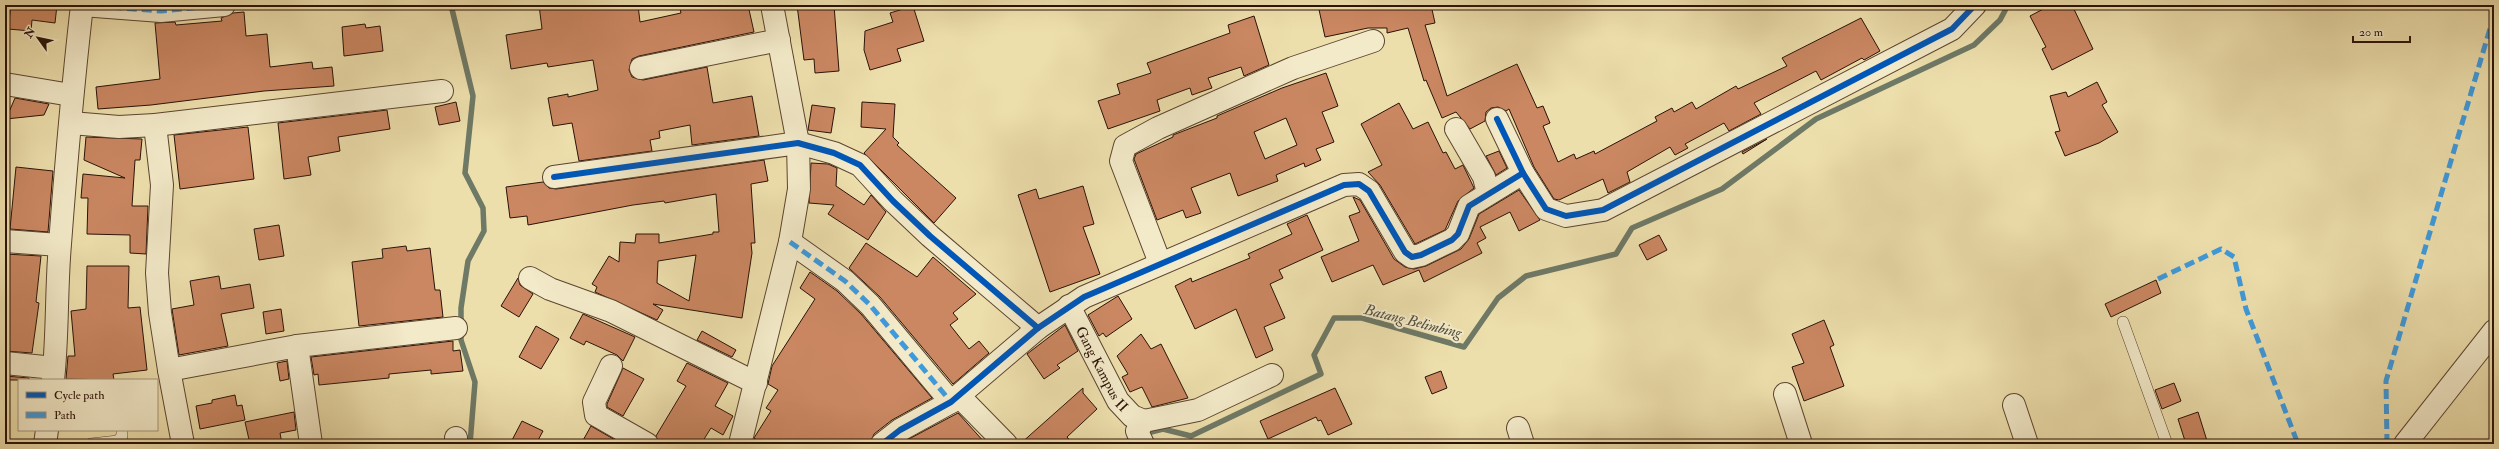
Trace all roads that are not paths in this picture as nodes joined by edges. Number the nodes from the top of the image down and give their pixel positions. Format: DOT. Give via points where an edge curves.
graph roads {
  1 [pos="82,5"];
  2 [pos="224,5"];
  3 [pos="772,5"];
  4 [pos="1975,5"];
  5 [pos="779,40"];
  6 [pos="1373,41"];
  7 [pos="641,68"];
  8 [pos="5,84"];
  9 [pos="442,92"];
  10 [pos="71,95"];
  11 [pos="1497,119"];
  12 [pos="71,123"];
  13 [pos="155,125"];
  14 [pos="1456,129"];
  15 [pos="798,143"];
  16 [pos="1523,173"];
  17 [pos="554,177"];
  18 [pos="1488,193"];
  19 [pos="5,241"];
  20 [pos="790,242"];
  21 [pos="60,245"];
  22 [pos="1160,264"];
  23 [pos="530,278"];
  24 [pos="1070,306"];
  25 [pos="2123,322"];
  26 [pos="456,328"];
  27 [pos="1038,328"];
  28 [pos="2494,331"];
  29 [pos="297,346"];
  30 [pos="5,364"];
  31 [pos="612,366"];
  32 [pos="169,370"];
  33 [pos="54,374"];
  34 [pos="1272,375"];
  35 [pos="756,383"];
  36 [pos="1785,394"];
  37 [pos="955,399"];
  38 [pos="2014,405"];
  39 [pos="47,431"];
  40 [pos="122,431"];
  41 [pos="1141,432"];
  42 [pos="45,444"];
  43 [pos="91,444"];
  44 [pos="183,444"];
  45 [pos="312,444"];
  46 [pos="647,444"];
  47 [pos="740,444"];
  48 [pos="882,444"];
  49 [pos="1006,444"];
  50 [pos="1801,444"];
  51 [pos="2027,444"];
  52 [pos="2167,444"];
  53 [pos="2406,444"];
  1 -- 2 [label="street" via="161,11"];
  1 -- 10 [label="street"];
  3 -- 5 [label="street"];
  4 -- 16 [label="street" via="1952,29 1603,210 1573,216 1552,213 1540,204"];
  5 -- 7 [label="street"];
  5 -- 15 [label="street"];
  6 -- 22 [label="street" via="1293,68 1158,128 1125,146 1121,161"];
  8 -- 10 [label="street"];
  9 -- 13 [label="street"];
  10 -- 12 [label="street"];
  11 -- 16 [label="street"];
  12 -- 13 [label="street" via="119,127"];
  12 -- 21 [label="street"];
  13 -- 32 [label="street" via="162,185 157,273"];
  14 -- 18 [label="street" via="1484,177"];
  15 -- 17 [label="street"];
  15 -- 20 [label="street" via="799,190"];
  15 -- 27 [label="street" via="834,153 860,165 930,236"];
  16 -- 18 [label="street"];
  18 -- 22 [label="street" via="1469,206 1455,237 1445,245 1415,257 1408,256 1405,252 1369,191 1364,186 1352,183"];
  19 -- 21 [label="street"];
  20 -- 35 [label="street"];
  20 -- 37 [label="street" via="845,281"];
  21 -- 33 [label="street"];
  22 -- 24 [label="street"];
  23 -- 35 [label="street" via="550,289 610,311"];
  24 -- 27 [label="street"];
  24 -- 41 [label="street, Gang Kampus II" via="1118,401 1132,416"];
  25 -- 52 [label="lane"];
  26 -- 29 [label="street"];
  27 -- 37 [label="street"];
  28 -- 53 [label="street"];
  29 -- 32 [label="street"];
  29 -- 45 [label="street"];
  30 -- 33 [label="street"];
  31 -- 46 [label="street" via="594,402 596,415"];
  32 -- 44 [label="street"];
  34 -- 41 [label="street" via="1198,410"];
  35 -- 47 [label="street"];
  36 -- 50 [label="street"];
  37 -- 48 [label="street" via="900,430"];
  37 -- 49 [label="street"];
  38 -- 51 [label="street"];
  39 -- 42 [label="street"];
  40 -- 43 [label="lane" via="118,441"];
}
